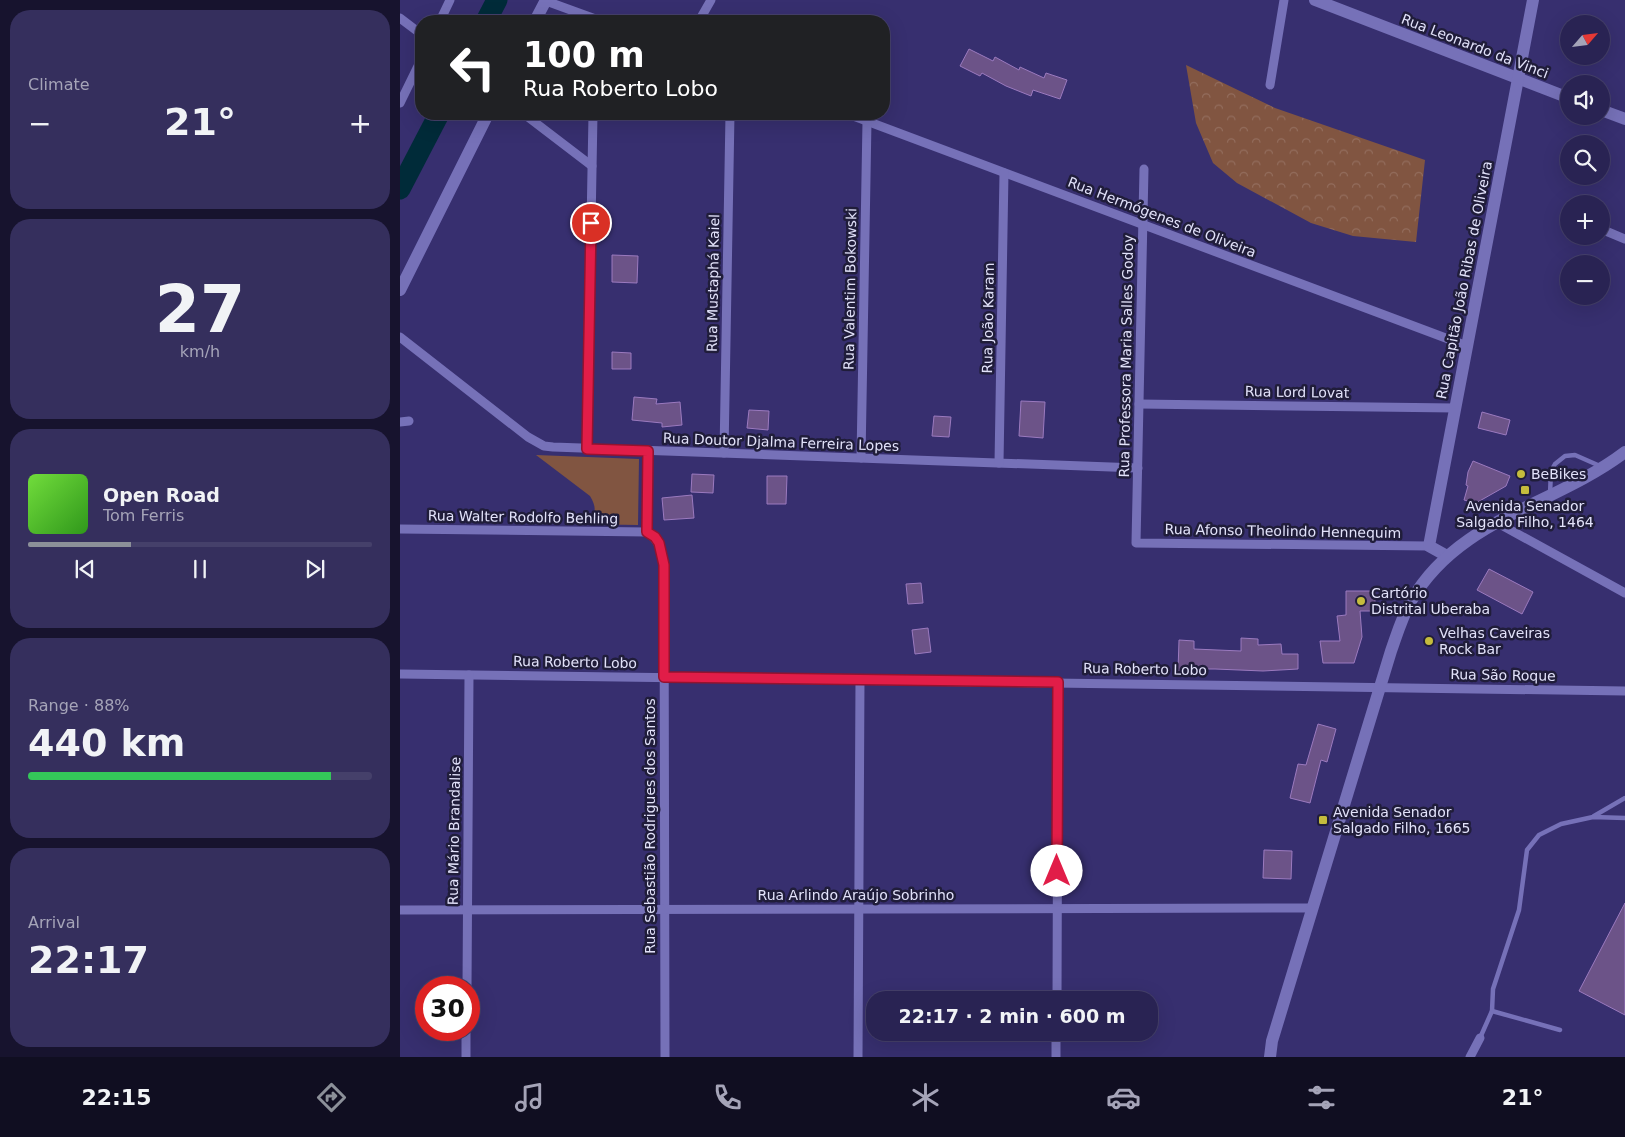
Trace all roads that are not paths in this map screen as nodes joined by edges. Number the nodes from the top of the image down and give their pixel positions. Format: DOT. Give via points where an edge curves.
graph roads {
  1 [pos="450,0"];
  2 [pos="546,0"];
  3 [pos="711,0"];
  4 [pos="1284,0"];
  5 [pos="1315,0"];
  6 [pos="1533,0"];
  7 [pos="443,15"];
  8 [pos="538,15"];
  9 [pos="584,15"];
  10 [pos="702,15"];
  11 [pos="400,18"];
  12 [pos="415,29"];
  13 [pos="415,72"];
  14 [pos="1518,78"];
  15 [pos="1270,85"];
  16 [pos="1560,94"];
  17 [pos="400,103"];
  18 [pos="1610,114"];
  19 [pos="485,120"];
  20 [pos="532,120"];
  21 [pos="593,120"];
  22 [pos="730,120"];
  23 [pos="1625,120"];
  24 [pos="867,121"];
  25 [pos="592,166"];
  26 [pos="1144,169"];
  27 [pos="1004,172"];
  28 [pos="1142,225"];
  29 [pos="1610,233"];
  30 [pos="1625,239"];
  31 [pos="400,290"];
  32 [pos="400,337"];
  33 [pos="1467,346"];
  34 [pos="1139,404"];
  35 [pos="1456,408"];
  36 [pos="587,449"];
  37 [pos="648,451"];
  38 [pos="1625,452"];
  39 [pos="724,453"];
  40 [pos="861,458"];
  41 [pos="999,463"];
  42 [pos="1603,467"];
  43 [pos="1138,468"];
  44 [pos="1550,495"];
  45 [pos="1496,522"];
  46 [pos="400,529"];
  47 [pos="647,532"];
  48 [pos="1136,543"];
  49 [pos="1429,546"];
  50 [pos="1447,556"];
  51 [pos="1625,593"];
  52 [pos="400,674"];
  53 [pos="470,674"];
  54 [pos="664,677"];
  55 [pos="860,679"];
  56 [pos="1058,682"];
  57 [pos="1380,686"];
  58 [pos="1625,691"];
  59 [pos="1625,798"];
  60 [pos="1593,817"];
  61 [pos="1625,818"];
  62 [pos="1057,908"];
  63 [pos="1313,908"];
  64 [pos="664,909"];
  65 [pos="859,909"];
  66 [pos="400,910"];
  67 [pos="467,910"];
  68 [pos="467,976"];
  69 [pos="1056,991"];
  70 [pos="1492,1011"];
  71 [pos="1560,1030"];
  72 [pos="1480,1038"];
  73 [pos="466,1041"];
  74 [pos="1056,1041"];
  75 [pos="1272,1041"];
  76 [pos="466,1057"];
  77 [pos="665,1057"];
  78 [pos="858,1057"];
  79 [pos="1056,1057"];
  80 [pos="1263,1057"];
  81 [pos="1270,1057"];
  82 [pos="1470,1057"];
  1 -- 7 [label="street"];
  2 -- 8 [label="street"];
  2 -- 9 [label="street"];
  3 -- 10 [label="street"];
  4 -- 15 [label="street"];
  5 -- 14 [label="street, Rua Leonardo da Vinci"];
  6 -- 14 [label="street, Rua Capitão João Ribas de Oliveira"];
  11 -- 12 [label="street"];
  13 -- 17 [label="street"];
  14 -- 16 [label="street, Rua Leonardo da Vinci"];
  14 -- 33 [label="street, Rua Capitão João Ribas de Oliveira"];
  18 -- 23 [label="street"];
  19 -- 31 [label="street"];
  20 -- 25 [label="street"];
  21 -- 25 [label="street"];
  22 -- 39 [label="street, Rua Mustaphá Kaiel"];
  24 -- 27 [label="street, Rua Hermógenes de Oliveira"];
  24 -- 40 [label="street, Rua Valentim Bokowski"];
  25 -- 36 [label="street"];
  26 -- 28 [label="street, Rua Professora Maria Salles Godoy"];
  27 -- 28 [label="street, Rua Hermógenes de Oliveira"];
  27 -- 41 [label="street, Rua João Karam"];
  28 -- 33 [label="street, Rua Hermógenes de Oliveira"];
  28 -- 34 [label="street, Rua Professora Maria Salles Godoy"];
  29 -- 30 [label="street"];
  32 -- 36 [label="street, Rua Doutor Djalma Ferreira Lopes" via="537,442 553,447"];
  33 -- 35 [label="street, Rua Capitão João Ribas de Oliveira"];
  34 -- 35 [label="street, Rua Lord Lovat"];
  34 -- 43 [label="street, Rua Professora Maria Salles Godoy"];
  35 -- 49 [label="street, Rua Capitão João Ribas de Oliveira"];
  36 -- 37 [label="street, Rua Doutor Djalma Ferreira Lopes"];
  37 -- 39 [label="street, Rua Doutor Djalma Ferreira Lopes"];
  37 -- 47 [label="street"];
  38 -- 42 [label="street"];
  39 -- 40 [label="street, Rua Doutor Djalma Ferreira Lopes"];
  40 -- 41 [label="street, Rua Doutor Djalma Ferreira Lopes"];
  41 -- 43 [label="street, Rua Doutor Djalma Ferreira Lopes"];
  42 -- 44 [label="street"];
  42 -- 44 [label="lane" via="1575,456 1566,456 1551,471"];
  43 -- 48 [label="street, Rua Professora Maria Salles Godoy"];
  44 -- 45 [label="street"];
  45 -- 50 [label="street"];
  45 -- 51 [label="street"];
  46 -- 47 [label="street, Rua Walter Rodolfo Behling"];
  47 -- 54 [label="street, Rua Sebastião Rodrigues dos Santos" via="659,543 664,565"];
  48 -- 49 [label="street, Rua Afonso Theolindo Hennequim"];
  49 -- 50 [label="street"];
  50 -- 57 [label="street" via="1411,602"];
  52 -- 53 [label="street, Rua Roberto Lobo"];
  53 -- 54 [label="street, Rua Roberto Lobo"];
  53 -- 67 [label="street, Rua Mário Brandalise"];
  54 -- 55 [label="street, Rua Roberto Lobo"];
  54 -- 64 [label="street, Rua Sebastião Rodrigues dos Santos"];
  55 -- 56 [label="street, Rua Roberto Lobo"];
  55 -- 65 [label="street"];
  56 -- 57 [label="street, Rua Roberto Lobo"];
  56 -- 62 [label="street"];
  57 -- 58 [label="street, Rua São Roque"];
  57 -- 63 [label="street"];
  59 -- 60 [label="lane"];
  60 -- 61 [label="lane"];
  60 -- 70 [label="lane" via="1560,824 1539,835 1527,850 1519,910 1493,990"];
  62 -- 63 [label="street, Rua Arlindo Araújo Sobrinho"];
  62 -- 65 [label="street, Rua Arlindo Araújo Sobrinho"];
  62 -- 69 [label="street"];
  63 -- 75 [label="street"];
  64 -- 65 [label="street, Rua Arlindo Araújo Sobrinho"];
  64 -- 67 [label="street, Rua Arlindo Araújo Sobrinho"];
  64 -- 77 [label="street, Rua Sebastião Rodrigues dos Santos"];
  65 -- 78 [label="street"];
  66 -- 67 [label="street, Rua Arlindo Araújo Sobrinho"];
  67 -- 68 [label="street, Rua Mário Brandalise"];
  70 -- 71 [label="lane"];
  70 -- 72 [label="lane"];
  72 -- 82 [label="street"];
  73 -- 76 [label="street"];
  74 -- 79 [label="street"];
  75 -- 80 [label="street"];
  75 -- 81 [label="street"];
}
